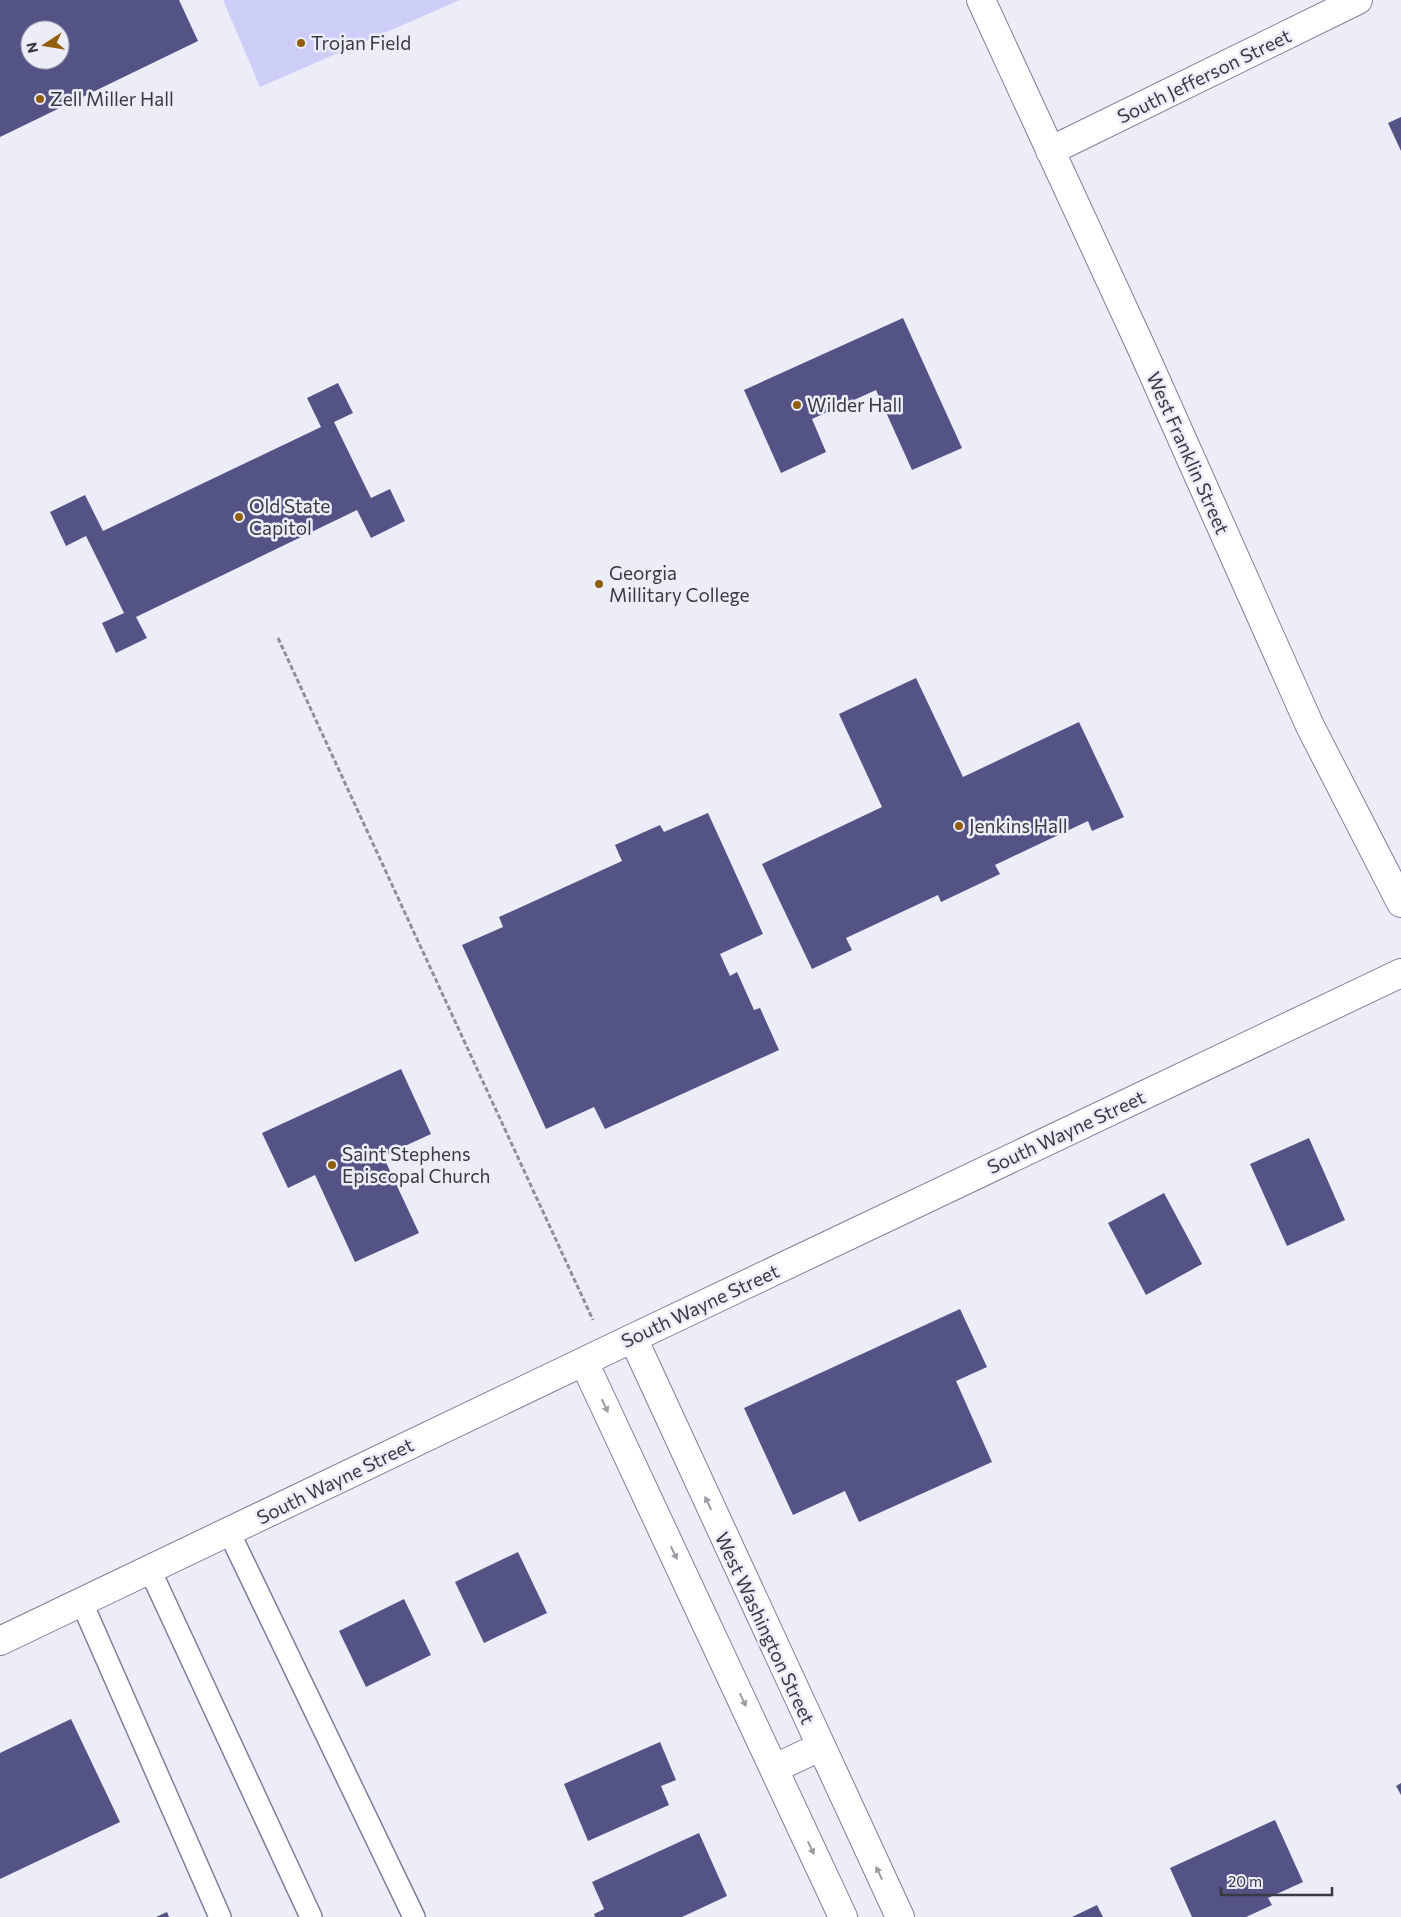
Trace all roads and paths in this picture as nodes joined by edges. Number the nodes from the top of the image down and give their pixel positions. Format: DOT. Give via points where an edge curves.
graph roads {
  1 [pos="981,0"];
  2 [pos="1358,0"];
  3 [pos="1050,151"];
  4 [pos="278,638"];
  5 [pos="1401,903"];
  6 [pos="1401,973"];
  7 [pos="632,1338"];
  8 [pos="595,1356"];
  9 [pos="229,1532"];
  10 [pos="150,1570"];
  11 [pos="82,1603"];
  12 [pos="0,1642"];
  13 [pos="820,1747"];
  14 [pos="774,1768"];
  15 [pos="220,1917"];
  16 [pos="311,1917"];
  17 [pos="414,1917"];
  18 [pos="843,1917"];
  19 [pos="900,1917"];
  1 -- 3 [label="street, West Franklin Street"];
  2 -- 3 [label="street, South Jefferson Street"];
  3 -- 5 [label="street, West Franklin Street" via="1310,726"];
  4 -- 8 [label="path"];
  6 -- 7 [label="street, South Wayne Street"];
  7 -- 8 [label="street, South Wayne Street"];
  13 -- 7 [label="street, West Washington Street, one-way"];
  8 -- 9 [label="street, South Wayne Street"];
  8 -- 14 [label="street, one-way"];
  9 -- 10 [label="street, South Wayne Street"];
  9 -- 17 [label="lane"];
  10 -- 11 [label="street, South Wayne Street"];
  10 -- 16 [label="lane"];
  11 -- 12 [label="street, South Wayne Street"];
  11 -- 15 [label="lane"];
  13 -- 14 [label="street"];
  19 -- 13 [label="street, West Washington Street, one-way"];
  14 -- 18 [label="street, one-way"];
}
